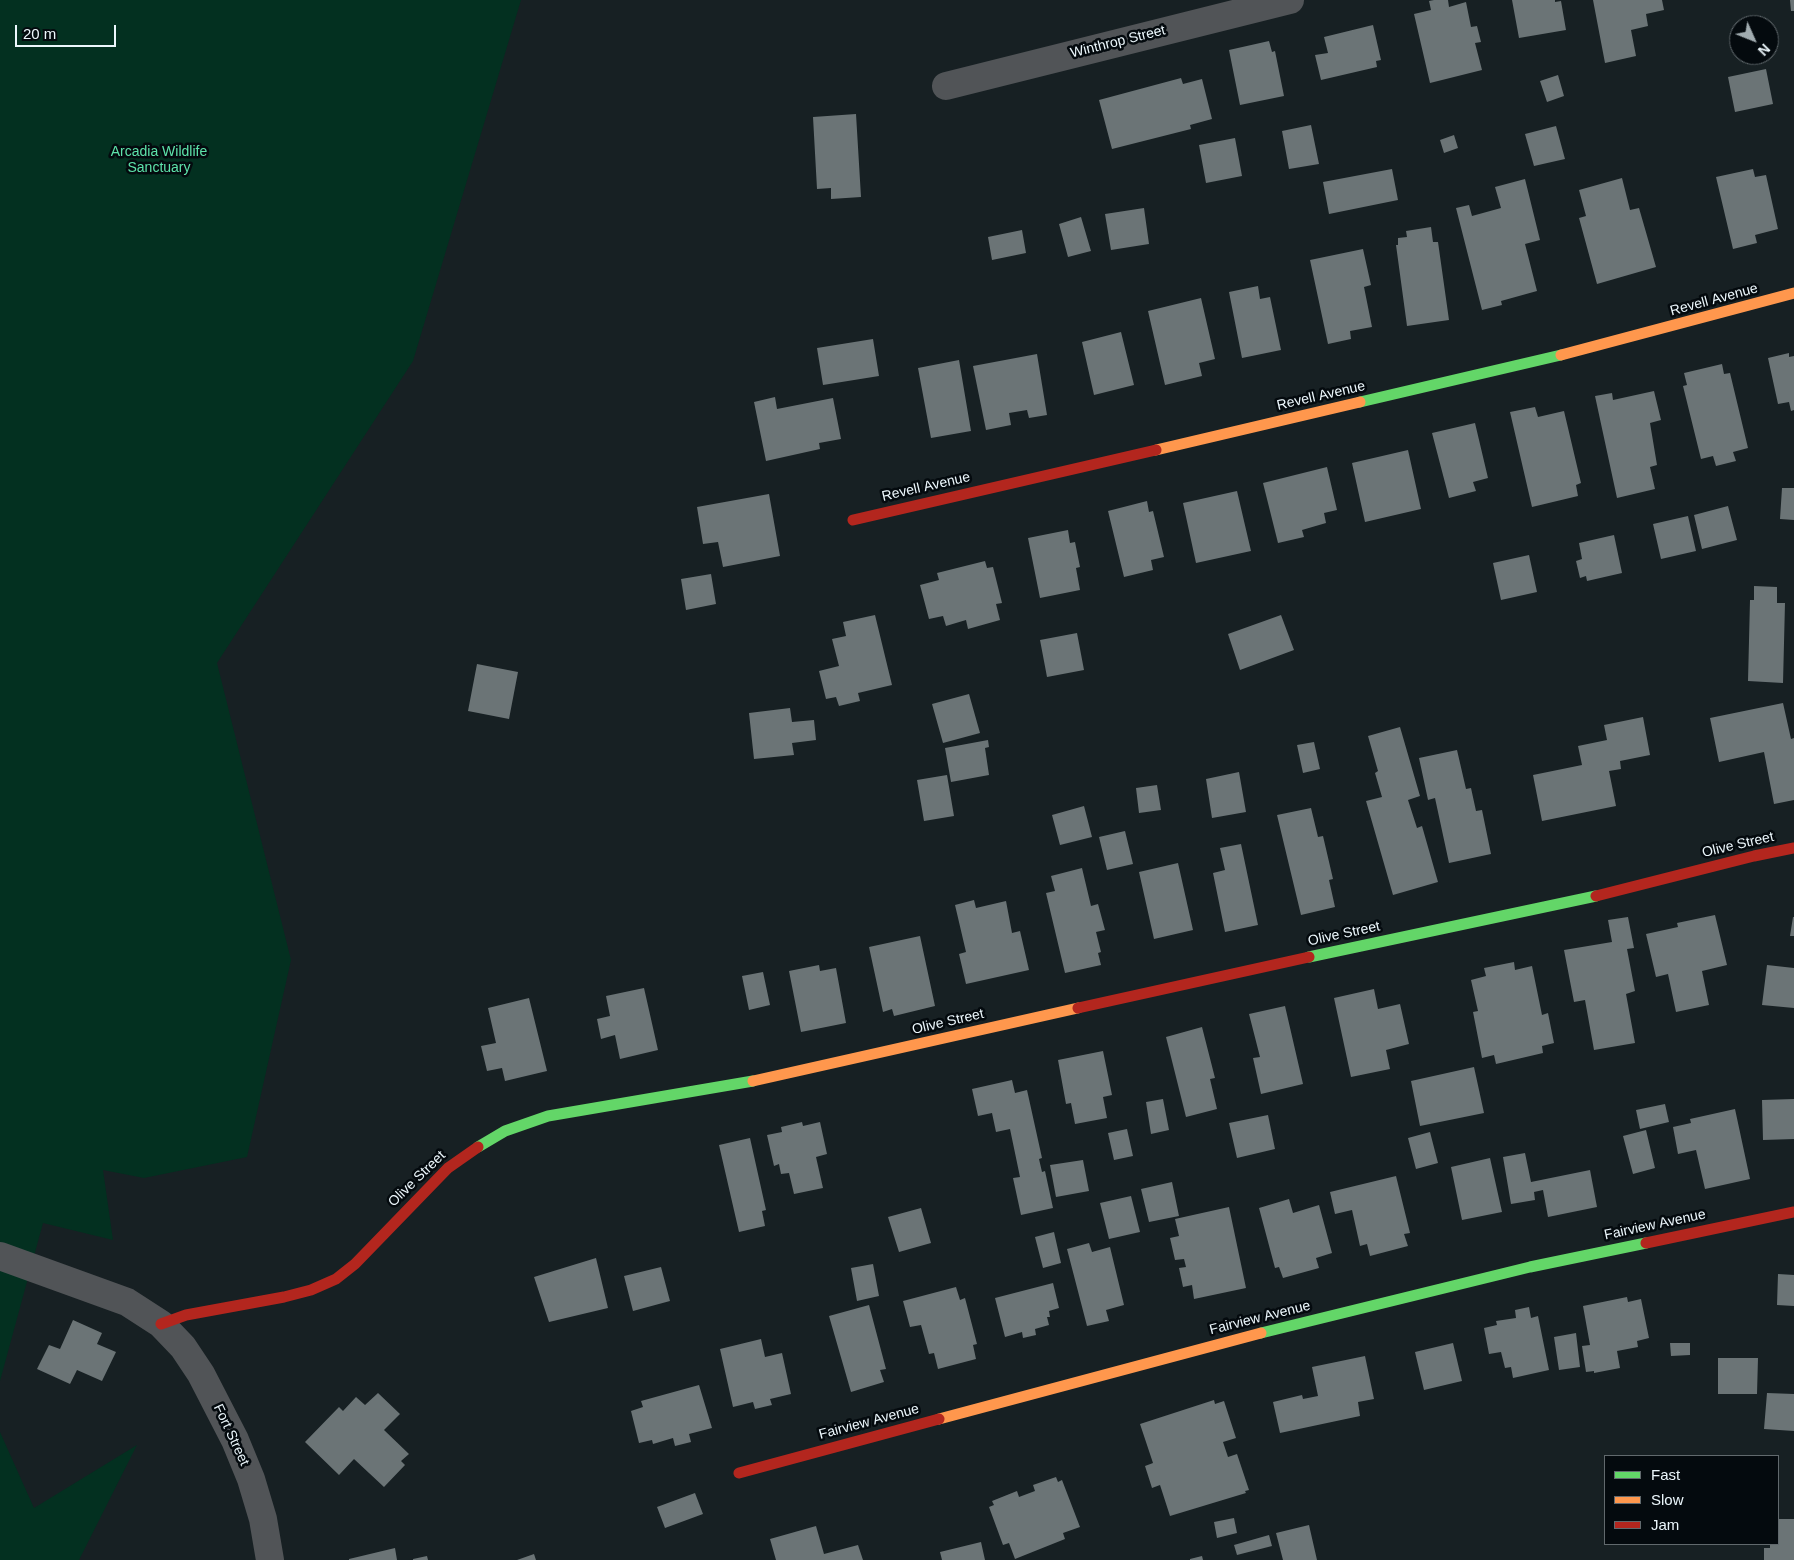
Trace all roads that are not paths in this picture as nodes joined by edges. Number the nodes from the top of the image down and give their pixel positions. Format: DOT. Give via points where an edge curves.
graph roads {
  1 [pos="1290,0"];
  2 [pos="946,86"];
  3 [pos="1794,294"];
  4 [pos="853,520"];
  5 [pos="1794,848"];
  6 [pos="1794,1212"];
  7 [pos="0,1256"];
  8 [pos="161,1324"];
  9 [pos="738,1473"];
  10 [pos="270,1560"];
  1 -- 2 [label="street, Winthrop Street"];
  3 -- 4 [label="street, Revell Avenue" via="1539,360"];
  5 -- 8 [label="street, Olive Street" via="1562,904 1233,973 783,1075 548,1116 505,1131 448,1168 355,1264 336,1279 293,1295 194,1313"];
  6 -- 9 [label="street, Fairview Avenue" via="1530,1267 1264,1332"];
  7 -- 8 [label="street, Fort Street" via="127,1302"];
  8 -- 10 [label="street, Fort Street" via="201,1374 235,1440 263,1519"];
}
